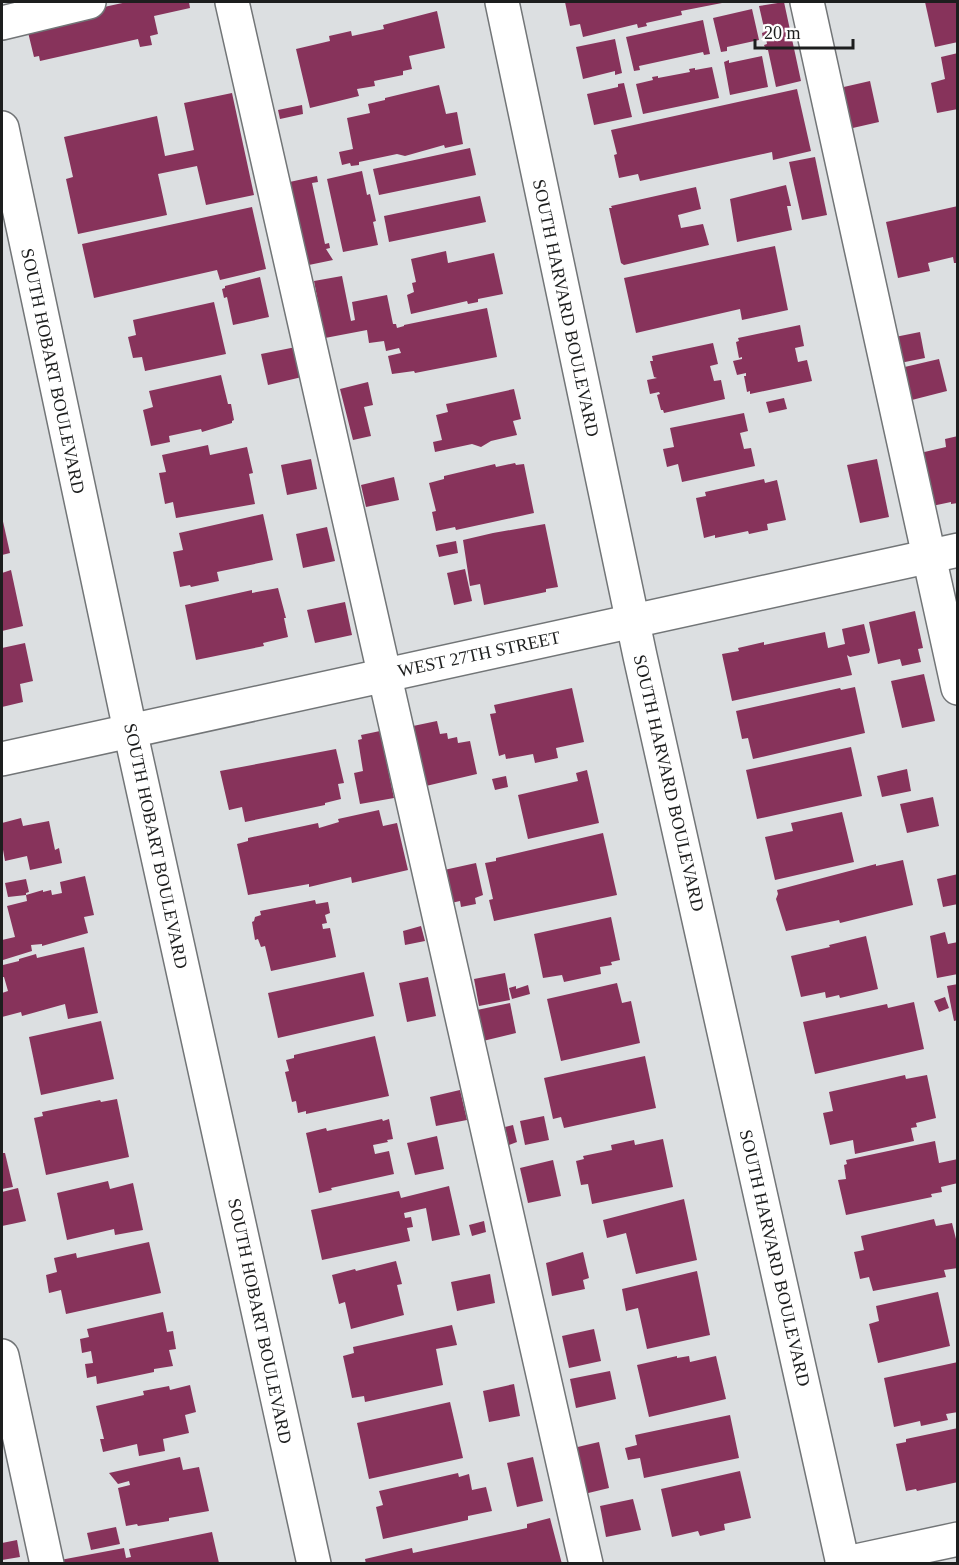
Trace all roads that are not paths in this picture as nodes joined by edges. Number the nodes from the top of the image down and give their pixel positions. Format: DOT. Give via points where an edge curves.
graph roads {
  1 [pos="89,2"];
  2 [pos="232,2"];
  3 [pos="501,2"];
  4 [pos="807,2"];
  5 [pos="2,23"];
  6 [pos="2,128"];
  7 [pos="944,554"];
  8 [pos="632,621"];
  9 [pos="386,675"];
  10 [pos="957,688"];
  11 [pos="130,730"];
  12 [pos="2,759"];
  13 [pos="2,1356"];
  14 [pos="957,1539"];
  15 [pos="48,1563"];
  16 [pos="314,1563"];
  17 [pos="586,1563"];
  18 [pos="843,1563"];
  1 -- 5 [label="street"];
  2 -- 9 [label="street"];
  3 -- 8 [label="street, SOUTH HARVARD BOULEVARD"];
  4 -- 7 [label="street"];
  6 -- 11 [label="street, SOUTH HOBART BOULEVARD"];
  7 -- 8 [label="street, WEST 27TH STREET"];
  7 -- 10 [label="street"];
  8 -- 9 [label="street, WEST 27TH STREET"];
  8 -- 18 [label="street, SOUTH HARVARD BOULEVARD"];
  9 -- 11 [label="street, WEST 27TH STREET"];
  9 -- 17 [label="street"];
  11 -- 12 [label="street, WEST 27TH STREET"];
  11 -- 16 [label="street, SOUTH HOBART BOULEVARD"];
  13 -- 15 [label="street"];
  14 -- 18 [label="street"];
}
